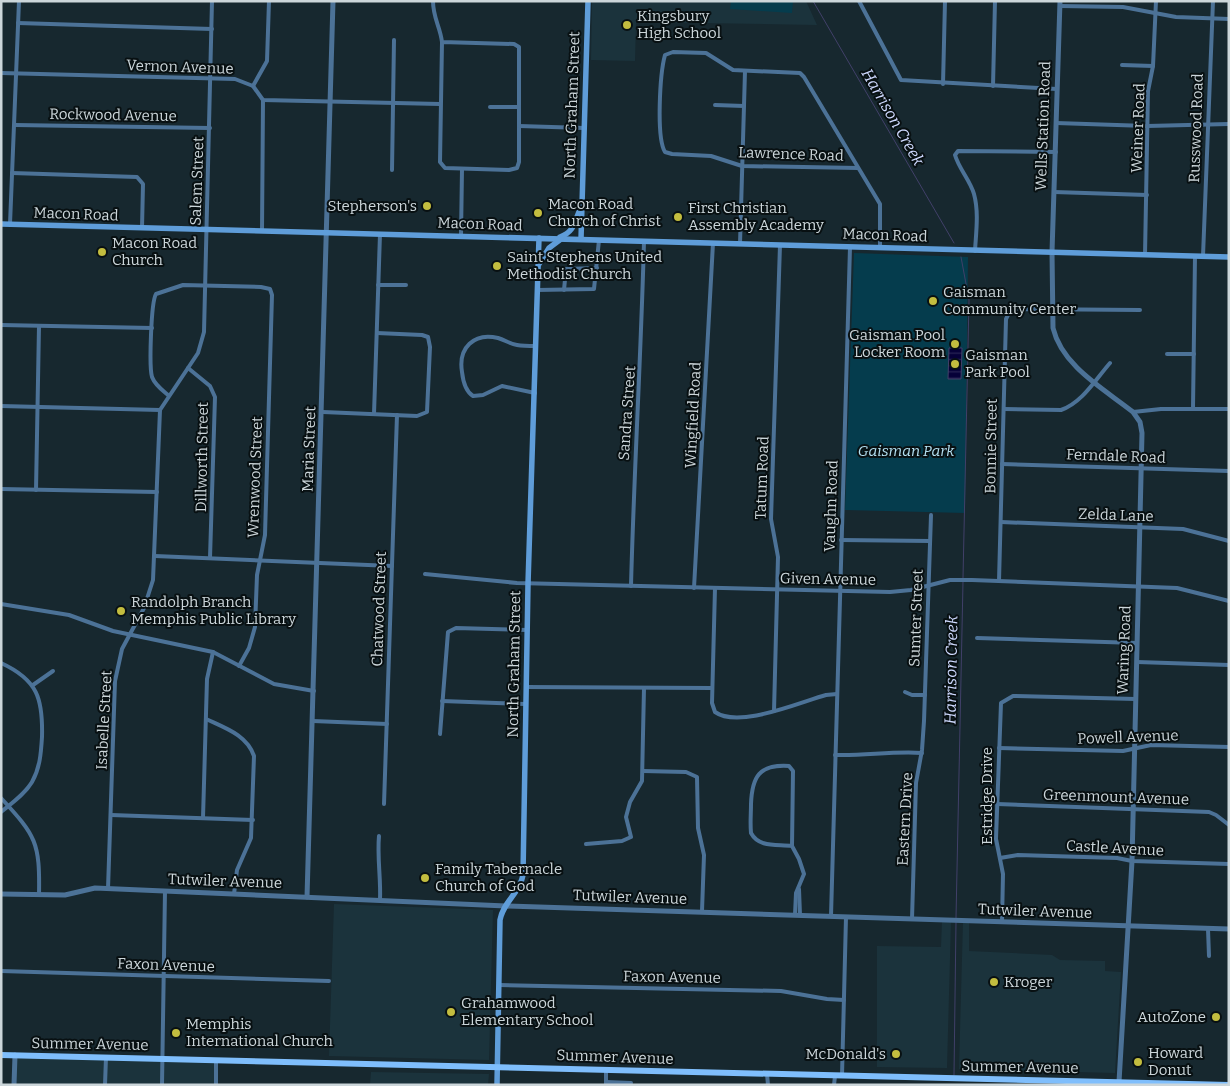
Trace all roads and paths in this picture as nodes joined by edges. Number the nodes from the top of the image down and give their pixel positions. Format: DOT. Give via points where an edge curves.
graph roads {
  1 [pos="18,1"];
  2 [pos="212,1"];
  3 [pos="269,1"];
  4 [pos="334,1"];
  5 [pos="433,1"];
  6 [pos="588,1"];
  7 [pos="859,1"];
  8 [pos="945,1"];
  9 [pos="995,1"];
  10 [pos="1156,1"];
  11 [pos="1213,1"];
  12 [pos="1060,3"];
  13 [pos="1156,13"];
  14 [pos="1212,19"];
  15 [pos="1229,19"];
  16 [pos="18,24"];
  17 [pos="212,29"];
  18 [pos="394,40"];
  19 [pos="442,42"];
  20 [pos="1122,65"];
  21 [pos="1153,66"];
  22 [pos="745,71"];
  23 [pos="1,73"];
  24 [pos="16,74"];
  25 [pos="211,78"];
  26 [pos="942,84"];
  27 [pos="253,86"];
  28 [pos="993,86"];
  29 [pos="1057,89"];
  30 [pos="263,100"];
  31 [pos="330,102"];
  32 [pos="393,103"];
  33 [pos="440,104"];
  34 [pos="715,105"];
  35 [pos="490,106"];
  36 [pos="744,106"];
  37 [pos="519,107"];
  38 [pos="1056,123"];
  39 [pos="1229,124"];
  40 [pos="15,125"];
  41 [pos="1207,125"];
  42 [pos="519,126"];
  43 [pos="1147,126"];
  44 [pos="210,128"];
  45 [pos="584,128"];
  46 [pos="1056,152"];
  47 [pos="742,166"];
  48 [pos="858,168"];
  49 [pos="462,169"];
  50 [pos="392,170"];
  51 [pos="12,174"];
  52 [pos="1054,192"];
  53 [pos="1146,194"];
  54 [pos="582,206"];
  55 [pos="1,224"];
  56 [pos="10,224"];
  57 [pos="142,228"];
  58 [pos="206,230"];
  59 [pos="262,231"];
  60 [pos="328,232"];
  61 [pos="380,234"];
  62 [pos="461,236"];
  63 [pos="539,238"];
  64 [pos="558,239"];
  65 [pos="581,239"];
  66 [pos="599,240"];
  67 [pos="644,241"];
  68 [pos="713,244"];
  69 [pos="740,244"];
  70 [pos="780,245"];
  71 [pos="850,247"];
  72 [pos="880,248"];
  73 [pos="975,251"];
  74 [pos="1052,252"];
  75 [pos="1145,255"];
  76 [pos="1195,256"];
  77 [pos="1203,256"];
  78 [pos="1229,257"];
  79 [pos="538,266"];
  80 [pos="597,268"];
  81 [pos="205,285"];
  82 [pos="378,285"];
  83 [pos="406,285"];
  84 [pos="537,290"];
  85 [pos="564,290"];
  86 [pos="1052,310"];
  87 [pos="1140,310"];
  88 [pos="1,325"];
  89 [pos="39,326"];
  90 [pos="152,328"];
  91 [pos="377,333"];
  92 [pos="536,346"];
  93 [pos="1167,354"];
  94 [pos="1194,354"];
  95 [pos="1110,363"];
  96 [pos="188,368"];
  97 [pos="1094,381"];
  98 [pos="535,393"];
  99 [pos="168,395"];
  100 [pos="1,406"];
  101 [pos="38,406"];
  102 [pos="1004,408"];
  103 [pos="1193,408"];
  104 [pos="1229,409"];
  105 [pos="160,410"];
  106 [pos="323,412"];
  107 [pos="1133,412"];
  108 [pos="374,414"];
  109 [pos="397,415"];
  110 [pos="1002,464"];
  111 [pos="1142,467"];
  112 [pos="1229,471"];
  113 [pos="1,489"];
  114 [pos="36,490"];
  115 [pos="157,492"];
  116 [pos="931,514"];
  117 [pos="1001,522"];
  118 [pos="1140,527"];
  119 [pos="841,540"];
  120 [pos="930,541"];
  121 [pos="1229,541"];
  122 [pos="155,556"];
  123 [pos="210,558"];
  124 [pos="260,559"];
  125 [pos="318,564"];
  126 [pos="392,566"];
  127 [pos="425,574"];
  128 [pos="999,581"];
  129 [pos="528,584"];
  130 [pos="1139,585"];
  131 [pos="631,586"];
  132 [pos="929,586"];
  133 [pos="694,588"];
  134 [pos="715,588"];
  135 [pos="777,590"];
  136 [pos="840,591"];
  137 [pos="1229,601"];
  138 [pos="1,604"];
  139 [pos="527,630"];
  140 [pos="129,634"];
  141 [pos="977,638"];
  142 [pos="1137,643"];
  143 [pos="213,652"];
  144 [pos="1137,662"];
  145 [pos="1,663"];
  146 [pos="1229,665"];
  147 [pos="240,666"];
  148 [pos="53,671"];
  149 [pos="33,685"];
  150 [pos="526,686"];
  151 [pos="644,688"];
  152 [pos="712,688"];
  153 [pos="314,691"];
  154 [pos="905,692"];
  155 [pos="837,694"];
  156 [pos="925,695"];
  157 [pos="1136,699"];
  158 [pos="442,701"];
  159 [pos="525,704"];
  160 [pos="774,711"];
  161 [pos="206,719"];
  162 [pos="313,721"];
  163 [pos="924,721"];
  164 [pos="387,724"];
  165 [pos="440,734"];
  166 [pos="999,748"];
  167 [pos="1229,748"];
  168 [pos="1135,749"];
  169 [pos="922,753"];
  170 [pos="835,755"];
  171 [pos="643,771"];
  172 [pos="1,798"];
  173 [pos="384,804"];
  174 [pos="997,804"];
  175 [pos="8,806"];
  176 [pos="1133,808"];
  177 [pos="1,812"];
  178 [pos="111,815"];
  179 [pos="203,818"];
  180 [pos="253,820"];
  181 [pos="1229,825"];
  182 [pos="379,836"];
  183 [pos="586,844"];
  184 [pos="792,846"];
  185 [pos="1000,858"];
  186 [pos="1132,861"];
  187 [pos="1229,864"];
  188 [pos="108,889"];
  189 [pos="165,891"];
  190 [pos="1,894"];
  191 [pos="234,894"];
  192 [pos="39,895"];
  193 [pos="307,897"];
  194 [pos="380,900"];
  195 [pos="506,906"];
  196 [pos="702,911"];
  197 [pos="797,915"];
  198 [pos="831,916"];
  199 [pos="846,917"];
  200 [pos="912,919"];
  201 [pos="1002,922"];
  202 [pos="1129,926"];
  203 [pos="1208,929"];
  204 [pos="1229,929"];
  205 [pos="1209,956"];
  206 [pos="1,972"];
  207 [pos="164,976"];
  208 [pos="329,981"];
  209 [pos="499,985"];
  210 [pos="844,1000"];
  211 [pos="1,1055"];
  212 [pos="15,1055"];
  213 [pos="106,1057"];
  214 [pos="163,1058"];
  215 [pos="216,1059"];
  216 [pos="497,1066"];
  217 [pos="606,1070"];
  218 [pos="630,1070"];
  219 [pos="767,1074"];
  220 [pos="838,1076"];
  221 [pos="912,1082"];
  222 [pos="984,1082"];
  223 [pos="606,1083"];
  224 [pos="1119,1083"];
  225 [pos="631,1084"];
  226 [pos="14,1085"];
  227 [pos="105,1085"];
  228 [pos="162,1085"];
  229 [pos="216,1085"];
  230 [pos="496,1085"];
  231 [pos="768,1085"];
  232 [pos="834,1085"];
  233 [pos="1229,1085"];
  1 -- 16 [label="street"];
  2 -- 17 [label="street, Salem Street"];
  3 -- 27 [label="street" via="267,62"];
  4 -- 31 [label="street, Maria Street"];
  5 -- 19 [label="street" via="434,18 441,31"];
  6 -- 45 [label="main road, North Graham Street"];
  7 -- 26 [label="street" via="901,80"];
  8 -- 26 [label="street"];
  9 -- 28 [label="street"];
  10 -- 13 [label="street, Weiner Road"];
  11 -- 14 [label="street, Russwood Road"];
  12 -- 13 [label="street" via="1123,7"];
  12 -- 29 [label="street, Wells Station Road"];
  13 -- 14 [label="street"];
  13 -- 21 [label="street, Weiner Road"];
  14 -- 15 [label="street"];
  14 -- 41 [label="street, Russwood Road"];
  16 -- 17 [label="street"];
  16 -- 24 [label="street"];
  17 -- 25 [label="street, Salem Street"];
  18 -- 32 [label="street"];
  19 -- 33 [label="street"];
  19 -- 37 [label="street" via="514,44 519,47"];
  20 -- 21 [label="street"];
  21 -- 43 [label="street, Weiner Road" via="1148,87"];
  22 -- 36 [label="street"];
  22 -- 47 [label="street, Lawrence Road" via="726,66 706,53 673,52 665,55 660,107 661,146 665,152 711,156"];
  22 -- 48 [label="street" via="800,73"];
  23 -- 24 [label="street, Vernon Avenue"];
  24 -- 25 [label="street, Vernon Avenue"];
  24 -- 40 [label="street"];
  25 -- 27 [label="street, Vernon Avenue" via="235,79"];
  25 -- 44 [label="street, Salem Street"];
  26 -- 28 [label="street"];
  27 -- 30 [label="street, Vernon Avenue"];
  28 -- 29 [label="street"];
  29 -- 38 [label="street, Wells Station Road"];
  30 -- 31 [label="street"];
  30 -- 59 [label="street"];
  31 -- 32 [label="street"];
  31 -- 60 [label="street, Maria Street"];
  32 -- 33 [label="street"];
  32 -- 50 [label="street"];
  33 -- 49 [label="street" via="440,162 444,168"];
  34 -- 36 [label="street"];
  35 -- 37 [label="street"];
  36 -- 47 [label="street"];
  37 -- 42 [label="street"];
  38 -- 43 [label="street"];
  38 -- 46 [label="street, Wells Station Road"];
  39 -- 41 [label="street"];
  40 -- 44 [label="street, Rockwood Avenue"];
  40 -- 51 [label="street"];
  41 -- 43 [label="street"];
  41 -- 77 [label="street, Russwood Road"];
  42 -- 45 [label="street"];
  42 -- 49 [label="street" via="518,165 509,170"];
  43 -- 53 [label="street, Weiner Road"];
  44 -- 58 [label="street, Salem Street"];
  45 -- 54 [label="main road, North Graham Street"];
  46 -- 52 [label="street, Wells Station Road"];
  46 -- 73 [label="street" via="958,151 955,155 957,163 974,192"];
  47 -- 48 [label="street, Lawrence Road"];
  47 -- 69 [label="street"];
  48 -- 72 [label="street" via="880,204"];
  49 -- 62 [label="street"];
  51 -- 56 [label="street"];
  51 -- 57 [label="street" via="133,176 140,179 143,189"];
  52 -- 53 [label="street"];
  52 -- 74 [label="street, Wells Station Road"];
  53 -- 75 [label="street, Weiner Road"];
  54 -- 64 [label="main road" via="572,230"];
  54 -- 65 [label="main road, North Graham Street"];
  55 -- 56 [label="main road, Macon Road"];
  56 -- 57 [label="main road, Macon Road"];
  57 -- 58 [label="main road, Macon Road"];
  58 -- 59 [label="main road, Macon Road"];
  58 -- 81 [label="street, Salem Street"];
  59 -- 60 [label="main road, Macon Road"];
  60 -- 61 [label="main road, Macon Road"];
  60 -- 106 [label="street, Maria Street"];
  61 -- 62 [label="main road, Macon Road"];
  61 -- 82 [label="street"];
  62 -- 63 [label="main road, Macon Road"];
  63 -- 64 [label="main road, Macon Road"];
  63 -- 79 [label="main road, North Graham Street"];
  64 -- 65 [label="main road, Macon Road"];
  64 -- 79 [label="main road"];
  65 -- 66 [label="main road, Macon Road"];
  66 -- 67 [label="main road, Macon Road"];
  66 -- 80 [label="street"];
  67 -- 68 [label="main road, Macon Road"];
  67 -- 131 [label="street, Sandra Street"];
  68 -- 69 [label="main road, Macon Road"];
  68 -- 133 [label="street, Wingfield Road"];
  69 -- 70 [label="main road, Macon Road"];
  70 -- 71 [label="main road, Macon Road"];
  70 -- 135 [label="street, Tatum Road" via="771,519 778,555"];
  71 -- 72 [label="main road, Macon Road"];
  71 -- 119 [label="street, Vaughn Road"];
  72 -- 73 [label="main road, Macon Road"];
  73 -- 74 [label="main road, Macon Road"];
  74 -- 75 [label="main road, Macon Road"];
  74 -- 86 [label="street"];
  75 -- 76 [label="main road, Macon Road"];
  76 -- 77 [label="main road, Macon Road"];
  76 -- 94 [label="street"];
  77 -- 78 [label="main road, Macon Road"];
  79 -- 84 [label="main road, North Graham Street"];
  80 -- 85 [label="street" via="594,289"];
  80 -- 85 [label="street" via="566,268"];
  81 -- 90 [label="street" via="183,285 159,291 153,300"];
  81 -- 96 [label="street, Salem Street" via="204,337"];
  81 -- 124 [label="street, Wrenwood Street" via="266,287 272,295 265,535"];
  82 -- 83 [label="street"];
  82 -- 91 [label="street"];
  84 -- 85 [label="street"];
  84 -- 92 [label="main road, North Graham Street"];
  86 -- 87 [label="street"];
  86 -- 97 [label="street" via="1052,328 1061,349"];
  86 -- 102 [label="street, Bonnie Street" via="1020,309 1009,313 1006,319"];
  88 -- 89 [label="street"];
  89 -- 90 [label="street"];
  89 -- 101 [label="street"];
  90 -- 99 [label="street" via="152,377"];
  91 -- 108 [label="street"];
  91 -- 109 [label="street" via="425,335 429,339 429,406 424,415"];
  92 -- 98 [label="main road, North Graham Street"];
  92 -- 98 [label="street" via="514,344 493,337 478,338 465,348 461,367 466,388 473,396 502,386"];
  93 -- 94 [label="street"];
  94 -- 103 [label="street"];
  95 -- 97 [label="street"];
  96 -- 99 [label="street, Salem Street"];
  96 -- 123 [label="street, Dillworth Street" via="210,386 215,397"];
  97 -- 102 [label="street" via="1068,408"];
  97 -- 107 [label="street"];
  98 -- 129 [label="main road, North Graham Street"];
  99 -- 105 [label="street, Salem Street"];
  100 -- 101 [label="street"];
  101 -- 105 [label="street"];
  101 -- 114 [label="street"];
  102 -- 110 [label="street, Bonnie Street"];
  103 -- 104 [label="street"];
  103 -- 107 [label="street"];
  105 -- 115 [label="street, Isabelle Street"];
  106 -- 108 [label="street"];
  106 -- 125 [label="street, Maria Street"];
  107 -- 111 [label="street, Waring Road" via="1141,427"];
  108 -- 109 [label="street"];
  109 -- 126 [label="street, Chatwood Street"];
  110 -- 111 [label="street, Ferndale Road"];
  110 -- 117 [label="street, Bonnie Street"];
  111 -- 112 [label="street, Ferndale Road"];
  111 -- 118 [label="street, Waring Road"];
  113 -- 114 [label="street"];
  114 -- 115 [label="street"];
  115 -- 122 [label="street, Isabelle Street"];
  116 -- 120 [label="street, Sumter Street"];
  117 -- 118 [label="street, Zelda Lane"];
  117 -- 128 [label="street, Bonnie Street"];
  118 -- 121 [label="street, Zelda Lane" via="1182,529"];
  118 -- 130 [label="street, Waring Road"];
  119 -- 120 [label="street"];
  119 -- 136 [label="street, Vaughn Road"];
  120 -- 132 [label="street, Sumter Street"];
  122 -- 123 [label="street"];
  122 -- 140 [label="street, Isabelle Street" via="148,598"];
  123 -- 124 [label="street"];
  124 -- 125 [label="street"];
  124 -- 147 [label="street, Wrenwood Street" via="255,627"];
  125 -- 126 [label="street"];
  125 -- 153 [label="street, Maria Street"];
  126 -- 164 [label="street, Chatwood Street"];
  127 -- 129 [label="street, Given Avenue"];
  128 -- 130 [label="street, Given Avenue"];
  128 -- 132 [label="street, Given Avenue" via="958,580"];
  129 -- 131 [label="street, Given Avenue"];
  129 -- 139 [label="main road, North Graham Street"];
  130 -- 137 [label="street, Given Avenue" via="1177,588"];
  130 -- 142 [label="street, Waring Road"];
  131 -- 133 [label="street, Given Avenue"];
  132 -- 136 [label="street, Given Avenue" via="897,592"];
  132 -- 156 [label="street, Sumter Street"];
  133 -- 134 [label="street, Given Avenue"];
  134 -- 135 [label="street, Given Avenue"];
  134 -- 152 [label="street"];
  135 -- 136 [label="street, Given Avenue"];
  135 -- 160 [label="street, Tatum Road"];
  136 -- 155 [label="street, Vaughn Road"];
  138 -- 140 [label="street" via="69,615"];
  139 -- 150 [label="main road, North Graham Street"];
  139 -- 158 [label="street" via="456,628 450,631 446,639"];
  140 -- 143 [label="street"];
  140 -- 178 [label="street, Isabelle Street" via="119,657 115,681"];
  141 -- 142 [label="street"];
  142 -- 144 [label="street, Waring Road"];
  143 -- 147 [label="street"];
  143 -- 161 [label="street" via="207,673"];
  144 -- 146 [label="street"];
  144 -- 157 [label="street, Waring Road"];
  145 -- 149 [label="street"];
  147 -- 153 [label="street" via="274,684"];
  148 -- 149 [label="street"];
  149 -- 175 [label="street" via="43,714 40,760 32,782"];
  150 -- 151 [label="street"];
  150 -- 159 [label="main road, North Graham Street"];
  151 -- 152 [label="street"];
  151 -- 171 [label="street"];
  152 -- 160 [label="street" via="712,706 717,714 753,717"];
  153 -- 162 [label="street, Maria Street"];
  154 -- 156 [label="street"];
  155 -- 160 [label="street"];
  155 -- 170 [label="street, Vaughn Road"];
  156 -- 163 [label="street, Sumter Street"];
  157 -- 166 [label="street, Estridge Drive" via="1013,696 1004,700 1000,710"];
  157 -- 168 [label="street, Waring Road"];
  158 -- 159 [label="street"];
  158 -- 165 [label="street"];
  159 -- 195 [label="main road, North Graham Street" via="523,875 521,886"];
  161 -- 179 [label="street"];
  161 -- 180 [label="street" via="241,737 252,751"];
  162 -- 164 [label="street"];
  162 -- 193 [label="street, Maria Street"];
  163 -- 169 [label="street, Eastern Drive"];
  164 -- 173 [label="street, Chatwood Street"];
  166 -- 168 [label="street, Powell Avenue"];
  166 -- 174 [label="street, Estridge Drive"];
  167 -- 168 [label="street, Powell Avenue" via="1151,745"];
  168 -- 176 [label="street, Waring Road"];
  169 -- 170 [label="street" via="890,751"];
  169 -- 200 [label="street, Eastern Drive" via="916,788"];
  170 -- 198 [label="street, Vaughn Road"];
  171 -- 183 [label="street" via="641,785 626,814 632,833 630,838 622,842"];
  171 -- 196 [label="street" via="686,772 697,777 698,828 704,855"];
  172 -- 175 [label="street"];
  174 -- 176 [label="street, Greenmount Avenue"];
  174 -- 185 [label="street, Estridge Drive" via="996,842"];
  175 -- 177 [label="street"];
  175 -- 192 [label="street" via="22,819 37,849"];
  176 -- 181 [label="street, Greenmount Avenue" via="1209,812"];
  176 -- 186 [label="street, Waring Road"];
  178 -- 179 [label="street"];
  178 -- 188 [label="street, Isabelle Street"];
  179 -- 180 [label="street"];
  180 -- 191 [label="street" via="252,838 237,870"];
  182 -- 194 [label="street"];
  184 -- 184 [label="street" via="765,844 751,833 752,788 759,773 770,767 786,766 792,768 794,774"];
  184 -- 197 [label="street" via="804,870 796,895"];
  185 -- 186 [label="street, Castle Avenue" via="1038,856"];
  185 -- 201 [label="street, Estridge Drive"];
  186 -- 187 [label="street, Castle Avenue"];
  186 -- 202 [label="street, Waring Road"];
  188 -- 189 [label="street, Tutwiler Avenue"];
  188 -- 192 [label="street, Tutwiler Avenue" via="88,889 70,895"];
  189 -- 191 [label="street, Tutwiler Avenue"];
  189 -- 207 [label="street"];
  190 -- 192 [label="street, Tutwiler Avenue"];
  191 -- 193 [label="street, Tutwiler Avenue"];
  193 -- 194 [label="street, Tutwiler Avenue"];
  194 -- 195 [label="street, Tutwiler Avenue"];
  195 -- 196 [label="street, Tutwiler Avenue"];
  195 -- 209 [label="main road, North Graham Street" via="500,920"];
  196 -- 197 [label="street, Tutwiler Avenue"];
  197 -- 198 [label="street, Tutwiler Avenue"];
  198 -- 199 [label="street, Tutwiler Avenue"];
  199 -- 200 [label="street, Tutwiler Avenue"];
  199 -- 210 [label="street"];
  200 -- 201 [label="street, Tutwiler Avenue"];
  201 -- 202 [label="street, Tutwiler Avenue"];
  202 -- 203 [label="street, Tutwiler Avenue"];
  202 -- 224 [label="street, Waring Road"];
  203 -- 204 [label="street, Tutwiler Avenue"];
  203 -- 205 [label="street"];
  206 -- 207 [label="street, Faxon Avenue"];
  207 -- 208 [label="street, Faxon Avenue"];
  207 -- 214 [label="street"];
  209 -- 210 [label="street, Faxon Avenue" via="781,990"];
  209 -- 216 [label="main road, North Graham Street"];
  210 -- 220 [label="street"];
  211 -- 212 [label="main road, Summer Avenue"];
  212 -- 213 [label="main road, Summer Avenue"];
  212 -- 226 [label="street"];
  213 -- 214 [label="main road, Summer Avenue"];
  213 -- 227 [label="street"];
  214 -- 215 [label="main road, Summer Avenue"];
  214 -- 228 [label="street"];
  215 -- 216 [label="main road, Summer Avenue"];
  215 -- 229 [label="street"];
  216 -- 217 [label="main road, Summer Avenue"];
  216 -- 230 [label="main road, North Graham Street"];
  217 -- 218 [label="main road, Summer Avenue"];
  217 -- 223 [label="street"];
  218 -- 219 [label="main road, Summer Avenue"];
  218 -- 225 [label="street"];
  219 -- 220 [label="main road, Summer Avenue"];
  219 -- 231 [label="street"];
  220 -- 221 [label="main road, Summer Avenue"];
  220 -- 232 [label="street"];
  221 -- 222 [label="main road, Summer Avenue" via="962,1078"];
  222 -- 224 [label="main road, Summer Avenue"];
  223 -- 225 [label="street"];
  224 -- 233 [label="main road, Summer Avenue"];
}
